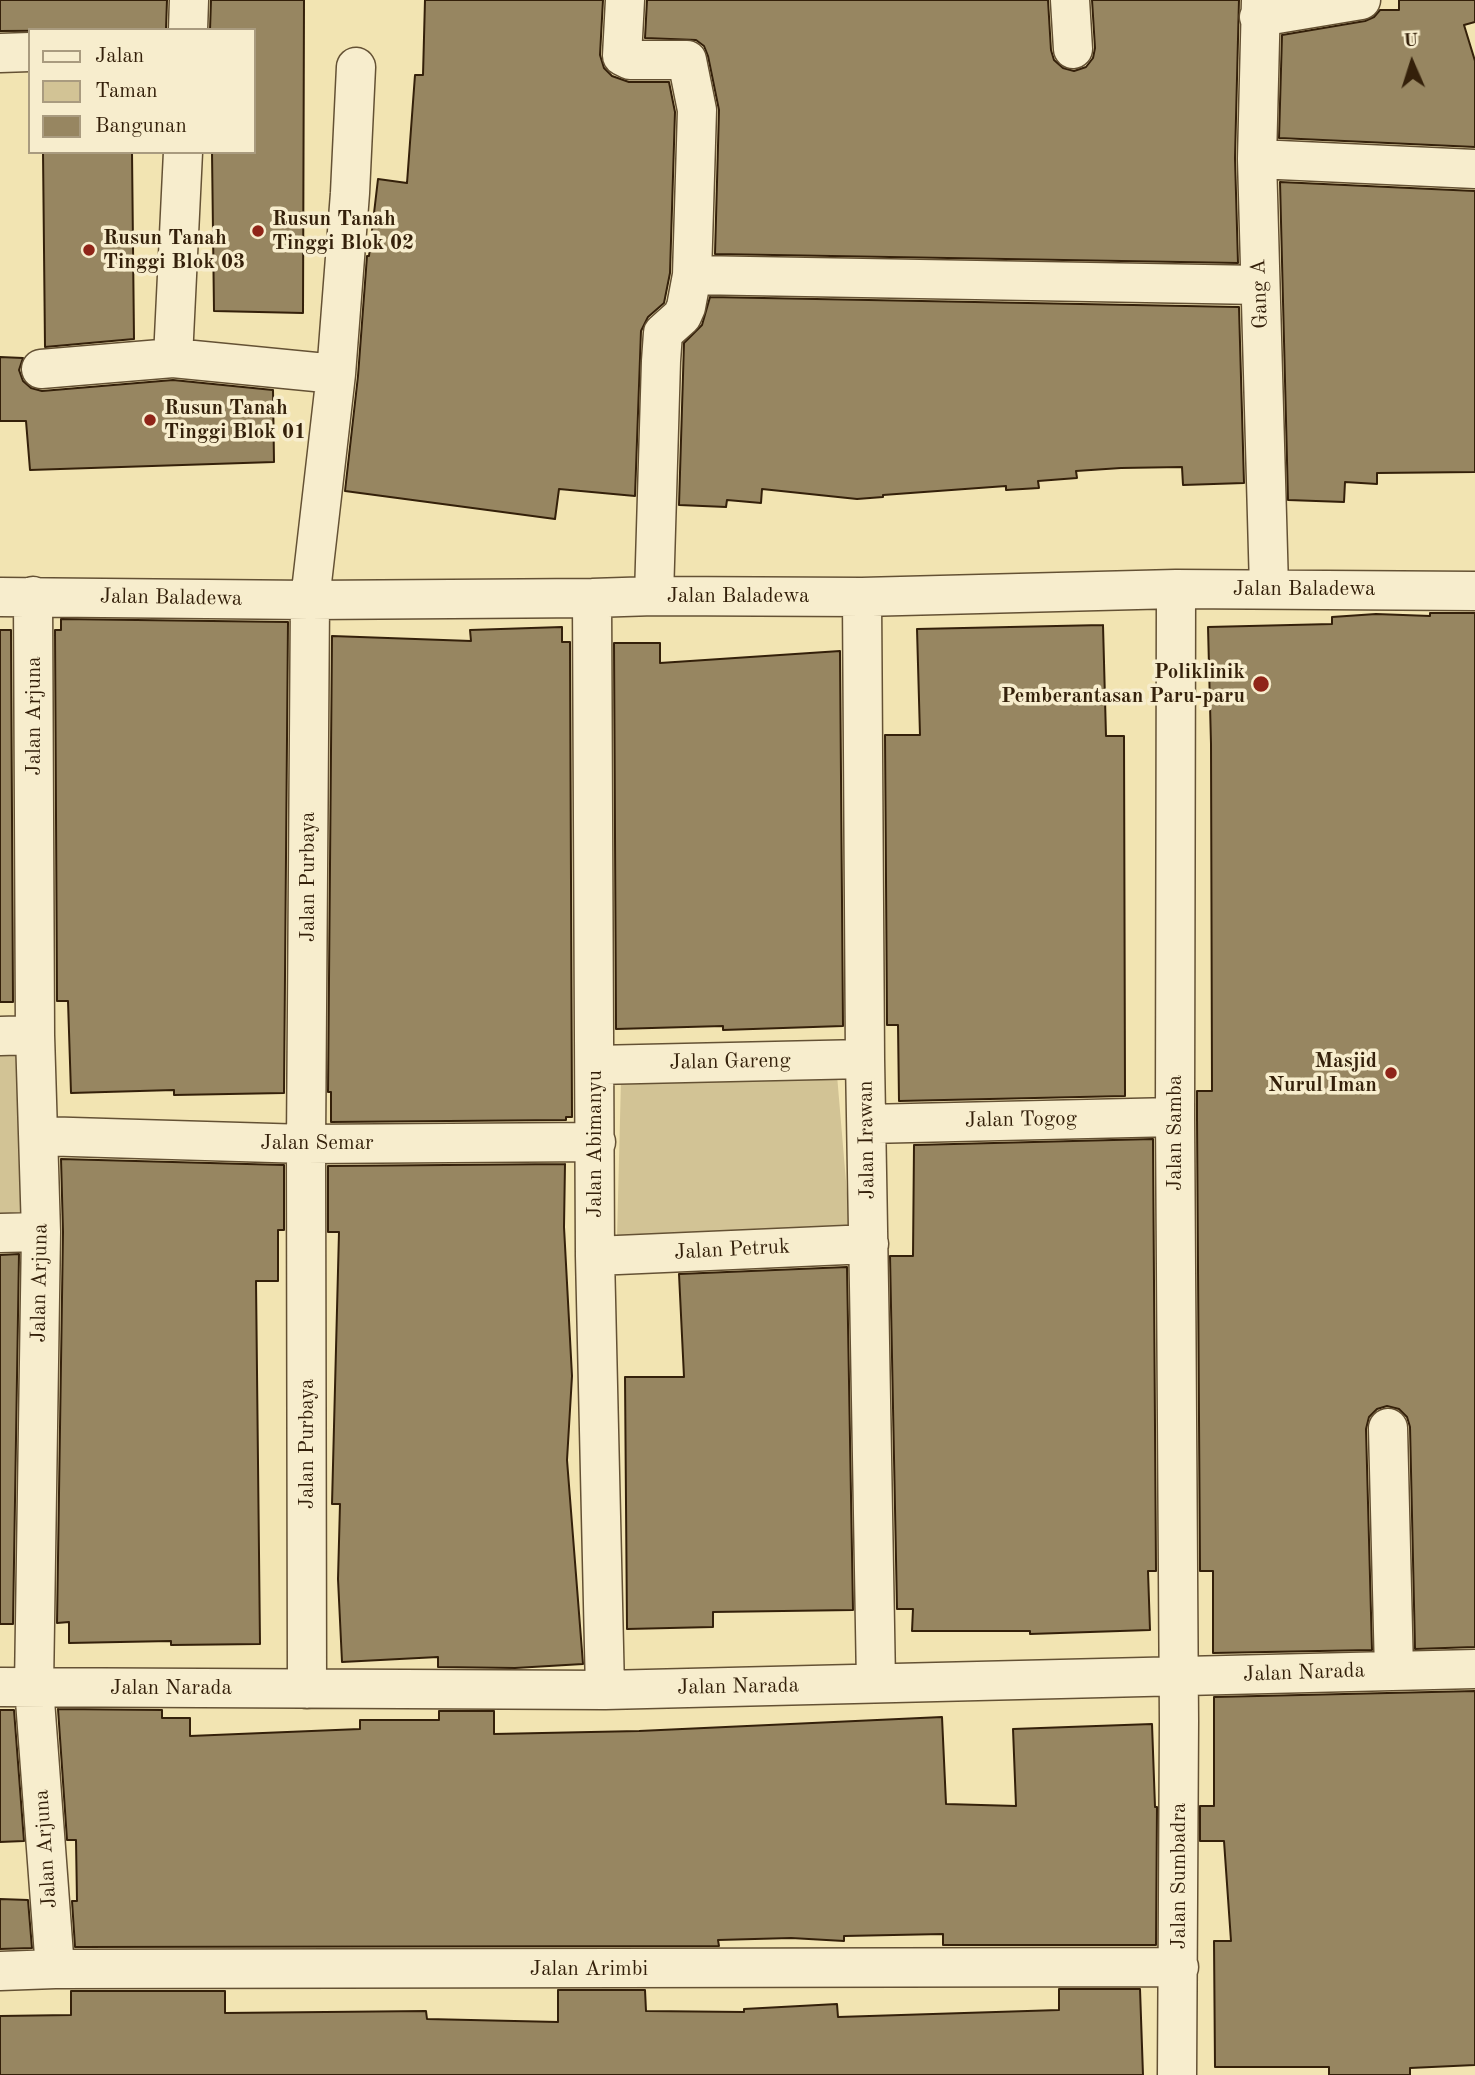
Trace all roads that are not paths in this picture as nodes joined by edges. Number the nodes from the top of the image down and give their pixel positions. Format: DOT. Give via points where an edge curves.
graph roads {
  1 [pos="189,0"];
  2 [pos="625,0"];
  3 [pos="1070,0"];
  4 [pos="1361,0"];
  5 [pos="1260,9"];
  6 [pos="188,28"];
  7 [pos="1073,49"];
  8 [pos="28,52"];
  9 [pos="0,53"];
  10 [pos="356,67"];
  11 [pos="183,154"];
  12 [pos="1257,159"];
  13 [pos="1475,169"];
  14 [pos="692,275"];
  15 [pos="1260,285"];
  16 [pos="173,358"];
  17 [pos="41,369"];
  18 [pos="336,373"];
  19 [pos="655,577"];
  20 [pos="311,588"];
  21 [pos="1269,588"];
  22 [pos="1175,589"];
  23 [pos="1475,591"];
  24 [pos="17,597"];
  25 [pos="862,597"];
  26 [pos="592,598"];
  27 [pos="18,1036"];
  28 [pos="865,1059"];
  29 [pos="594,1065"];
  30 [pos="1175,1116"];
  31 [pos="867,1124"];
  32 [pos="39,1136"];
  33 [pos="596,1142"];
  34 [pos="306,1144"];
  35 [pos="41,1232"];
  36 [pos="0,1233"];
  37 [pos="869,1244"];
  38 [pos="595,1256"];
  39 [pos="1388,1428"];
  40 [pos="1475,1669"];
  41 [pos="1394,1671"];
  42 [pos="1178,1677"];
  43 [pos="876,1684"];
  44 [pos="17,1687"];
  45 [pos="307,1689"];
  46 [pos="605,1690"];
  47 [pos="1178,1967"];
  48 [pos="55,1969"];
  49 [pos="0,1971"];
  50 [pos="1177,2075"];
  1 -- 6 [label="street"];
  2 -- 14 [label="street" via="622,56 630,60 687,60 697,110"];
  3 -- 7 [label="street"];
  4 -- 5 [label="street"];
  5 -- 12 [label="street, Gang A"];
  8 -- 9 [label="street"];
  10 -- 18 [label="street, Jalan Purbaya"];
  11 -- 16 [label="street"];
  12 -- 13 [label="street"];
  12 -- 15 [label="street, Gang A"];
  14 -- 15 [label="street"];
  14 -- 19 [label="street" via="682,316 663,334"];
  15 -- 21 [label="street, Gang A"];
  16 -- 17 [label="street"];
  16 -- 18 [label="street"];
  18 -- 20 [label="street, Jalan Purbaya"];
  19 -- 25 [label="street, Jalan Baladewa"];
  19 -- 26 [label="street, Jalan Baladewa"];
  20 -- 24 [label="street, Jalan Baladewa"];
  20 -- 26 [label="street, Jalan Baladewa"];
  20 -- 34 [label="street, Jalan Purbaya"];
  21 -- 22 [label="street, Jalan Baladewa"];
  21 -- 23 [label="street, Jalan Baladewa"];
  22 -- 25 [label="street, Jalan Baladewa"];
  22 -- 30 [label="street, Jalan Samba"];
  24 -- 27 [label="street, Jalan Arjuna"];
  25 -- 28 [label="street, Jalan Irawan"];
  26 -- 29 [label="street, Jalan Abimanyu"];
  27 -- 32 [label="street, Jalan Arjuna"];
  28 -- 29 [label="street, Jalan Gareng"];
  28 -- 31 [label="street, Jalan Irawan"];
  29 -- 33 [label="street, Jalan Abimanyu"];
  30 -- 31 [label="street, Jalan Togog"];
  30 -- 42 [label="street, Jalan Samba"];
  31 -- 37 [label="street, Jalan Irawan"];
  32 -- 34 [label="street, Jalan Semar"];
  32 -- 35 [label="street, Jalan Arjuna"];
  33 -- 34 [label="street, Jalan Semar"];
  33 -- 38 [label="street, Jalan Abimanyu"];
  34 -- 45 [label="street, Jalan Purbaya"];
  35 -- 36 [label="street"];
  35 -- 44 [label="street, Jalan Arjuna"];
  37 -- 38 [label="street, Jalan Petruk"];
  37 -- 43 [label="street, Jalan Irawan"];
  38 -- 46 [label="street, Jalan Abimanyu"];
  39 -- 41 [label="street"];
  40 -- 41 [label="street, Jalan Narada"];
  41 -- 42 [label="street, Jalan Narada"];
  42 -- 43 [label="street, Jalan Narada"];
  42 -- 47 [label="street, Jalan Sumbadra"];
  43 -- 46 [label="street, Jalan Narada"];
  44 -- 45 [label="street, Jalan Narada"];
  44 -- 48 [label="street, Jalan Arjuna"];
  45 -- 46 [label="street, Jalan Narada"];
  47 -- 48 [label="street, Jalan Arimbi"];
  47 -- 50 [label="street, Jalan Sumbadra"];
  48 -- 49 [label="street, Jalan Arimbi"];
}
